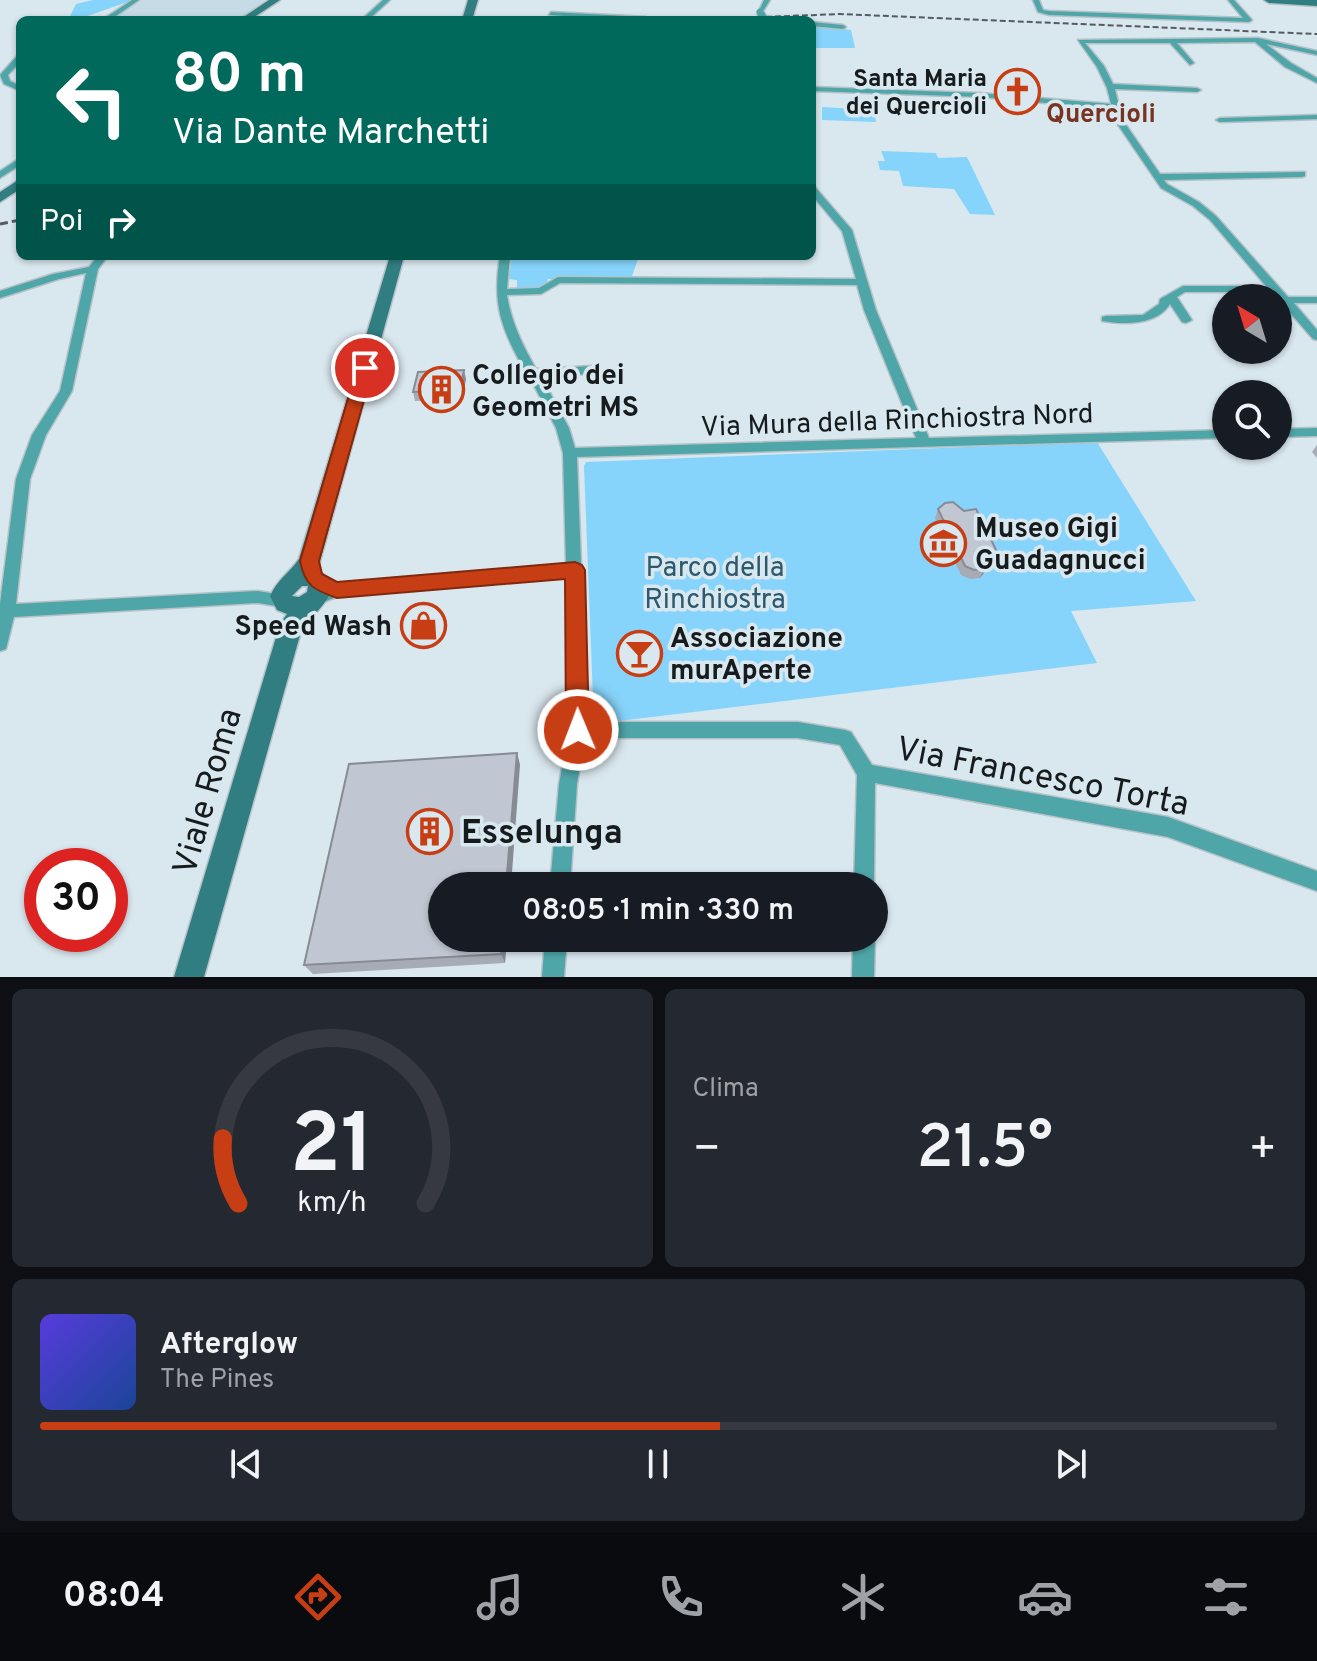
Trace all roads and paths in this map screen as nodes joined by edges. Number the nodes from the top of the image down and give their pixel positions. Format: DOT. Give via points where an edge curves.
graph roads {
  1 [pos="136,0"];
  2 [pos="273,0"];
  3 [pos="387,0"];
  4 [pos="1036,0"];
  5 [pos="1053,0"];
  6 [pos="1231,0"];
  7 [pos="1269,0"];
  8 [pos="559,3"];
  9 [pos="1317,3"];
  10 [pos="1056,14"];
  11 [pos="111,16"];
  12 [pos="250,16"];
  13 [pos="369,16"];
  14 [pos="551,16"];
  15 [pos="816,24"];
  16 [pos="843,27"];
  17 [pos="1258,40"];
  18 [pos="1172,41"];
  19 [pos="1317,53"];
  20 [pos="16,61"];
  21 [pos="1190,63"];
  22 [pos="1317,81"];
  23 [pos="1110,86"];
  24 [pos="16,87"];
  25 [pos="816,89"];
  26 [pos="1197,90"];
  27 [pos="1115,107"];
  28 [pos="1317,117"];
  29 [pos="1220,120"];
  30 [pos="1302,174"];
  31 [pos="1157,177"];
  32 [pos="16,182"];
  33 [pos="816,194"];
  34 [pos="0,198"];
  35 [pos="100,260"];
  36 [pos="396,260"];
  37 [pos="504,260"];
  38 [pos="93,269"];
  39 [pos="860,282"];
  40 [pos="1272,284"];
  41 [pos="1212,289"];
  42 [pos="501,292"];
  43 [pos="0,295"];
  44 [pos="1171,296"];
  45 [pos="1292,300"];
  46 [pos="1317,300"];
  47 [pos="1292,308"];
  48 [pos="1106,319"];
  49 [pos="1186,320"];
  50 [pos="1317,337"];
  51 [pos="592,370"];
  52 [pos="530,373"];
  53 [pos="1317,432"];
  54 [pos="1292,433"];
  55 [pos="1212,434"];
  56 [pos="924,442"];
  57 [pos="570,453"];
  58 [pos="575,570"];
  59 [pos="304,592"];
  60 [pos="7,611"];
  61 [pos="0,644"];
  62 [pos="578,730"];
  63 [pos="866,773"];
  64 [pos="561,872"];
  65 [pos="864,872"];
  66 [pos="1317,881"];
  67 [pos="555,952"];
  68 [pos="864,952"];
  69 [pos="189,977"];
  70 [pos="553,977"];
  71 [pos="863,977"];
  1 -- 11 [label="street"];
  2 -- 12 [label="main road"];
  3 -- 13 [label="street"];
  4 -- 10 [label="street" via="1042,12"];
  5 -- 10 [label="street"];
  6 -- 10 [label="street" via="1249,20"];
  7 -- 9 [label="main road"];
  8 -- 14 [label="street"];
  15 -- 16 [label="street"];
  17 -- 18 [label="street"];
  17 -- 19 [label="street"];
  17 -- 22 [label="street"];
  18 -- 21 [label="street"];
  18 -- 23 [label="street" via="1081,39"];
  20 -- 24 [label="street" via="4,75"];
  23 -- 26 [label="street"];
  23 -- 27 [label="street"];
  25 -- 27 [label="street"];
  27 -- 31 [label="street"];
  28 -- 29 [label="street"];
  30 -- 31 [label="street"];
  31 -- 40 [label="street" via="1213,218"];
  32 -- 34 [label="main road"];
  33 -- 39 [label="street" via="847,230"];
  35 -- 38 [label="street"];
  36 -- 59 [label="main road, Viale Roma"];
  37 -- 42 [label="street"];
  38 -- 43 [label="street"];
  38 -- 60 [label="street" via="66,391 39,435 23,479"];
  39 -- 42 [label="street" via="558,280 541,291"];
  39 -- 56 [label="street"];
  41 -- 44 [label="street" via="1183,289"];
  42 -- 52 [label="street" via="513,341"];
  44 -- 48 [label="street" via="1146,318"];
  44 -- 49 [label="street"];
  45 -- 46 [label="street"];
  47 -- 50 [label="street"];
  51 -- 52 [label="street"];
  52 -- 57 [label="street" via="558,415"];
  53 -- 54 [label="street"];
  55 -- 56 [label="street, Via Mura della Rinchiostra Nord"];
  56 -- 57 [label="street, Via Mura della Rinchiostra Nord"];
  57 -- 58 [label="street"];
  58 -- 59 [label="street"];
  58 -- 62 [label="street"];
  59 -- 60 [label="street"];
  59 -- 69 [label="main road, Viale Roma"];
  60 -- 61 [label="street"];
  62 -- 63 [label="street, Via Francesco Torta" via="798,730 845,738"];
  62 -- 64 [label="street"];
  63 -- 65 [label="street"];
  63 -- 66 [label="street, Via Francesco Torta" via="1168,827"];
  67 -- 70 [label="street"];
  68 -- 71 [label="street"];
}
